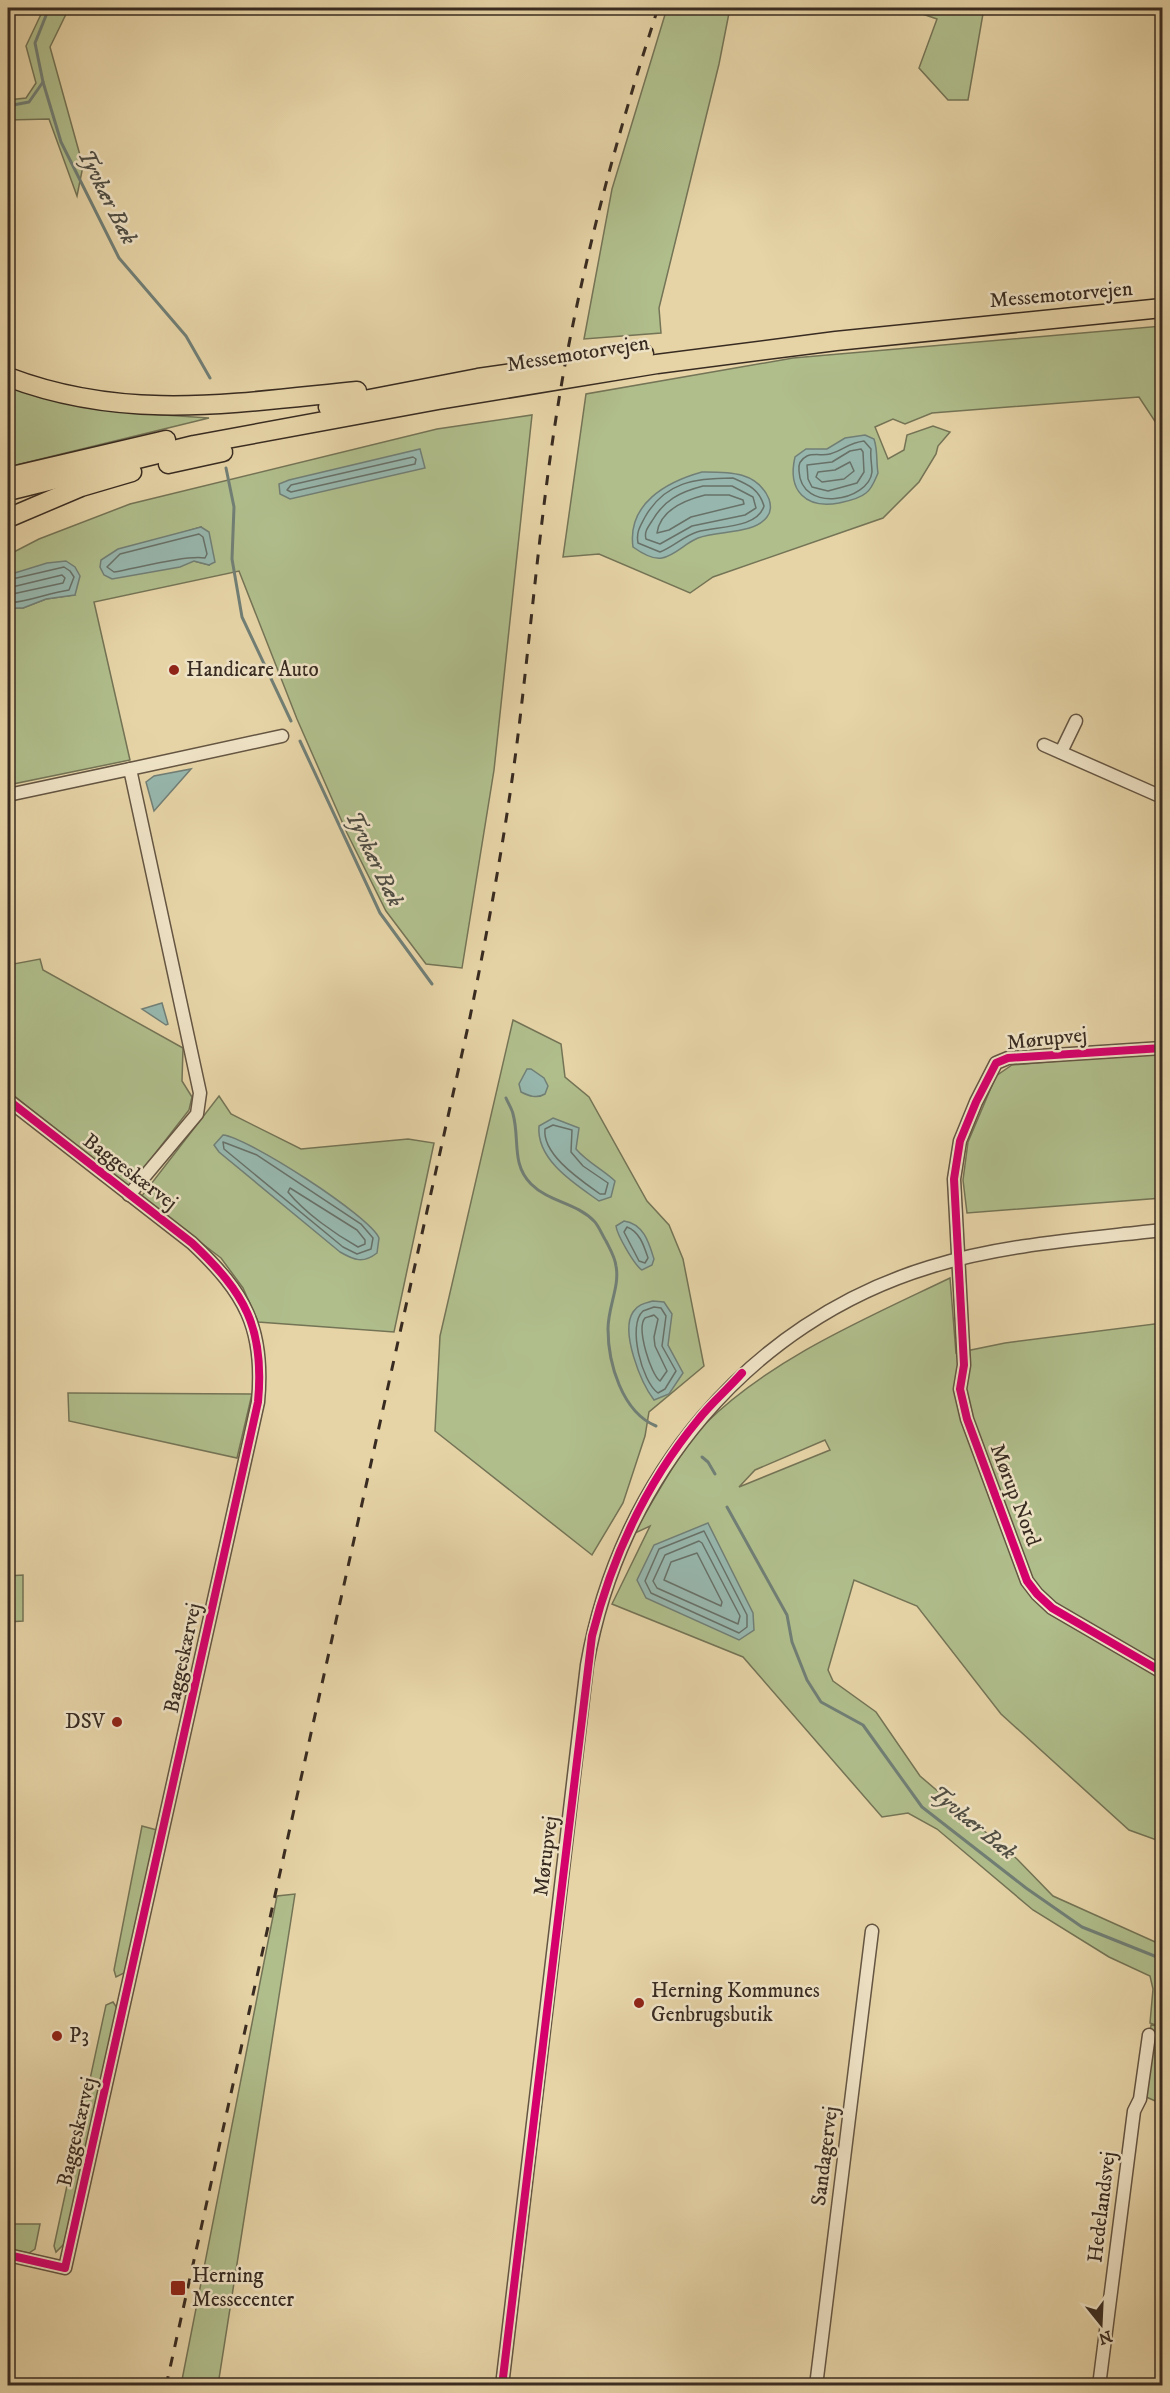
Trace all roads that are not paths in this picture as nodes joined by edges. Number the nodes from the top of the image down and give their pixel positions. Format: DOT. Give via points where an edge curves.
graph roads {
  1 [pos="1162,308"];
  2 [pos="8,377"];
  3 [pos="478,378"];
  4 [pos="438,399"];
  5 [pos="8,477"];
  6 [pos="8,491"];
  7 [pos="8,518"];
  8 [pos="1076,721"];
  9 [pos="282,736"];
  10 [pos="1044,745"];
  11 [pos="1061,752"];
  12 [pos="130,769"];
  13 [pos="8,795"];
  14 [pos="1162,797"];
  15 [pos="1162,1048"];
  16 [pos="8,1100"];
  17 [pos="129,1195"];
  18 [pos="1162,1230"];
  19 [pos="958,1258"];
  20 [pos="1162,1672"];
  21 [pos="872,1931"];
  22 [pos="1149,2035"];
  23 [pos="8,2255"];
  24 [pos="502,2385"];
  25 [pos="816,2385"];
  26 [pos="1099,2385"];
  1 -- 3 [label="highway, Messemotorvejen" via="1032,313 833,331"];
  1 -- 4 [label="highway, Messemotorvejen" via="836,340"];
  2 -- 3 [label="highway" via="72,397 169,407"];
  3 -- 5 [label="highway, Messemotorvejen" via="226,426"];
  4 -- 6 [label="highway, Messemotorvejen" via="194,445"];
  4 -- 7 [label="highway" via="128,473 81,487"];
  8 -- 11 [label="street"];
  9 -- 12 [label="street"];
  10 -- 11 [label="street"];
  11 -- 14 [label="street"];
  12 -- 13 [label="street"];
  12 -- 17 [label="street, Baggeskærvej" via="200,1093 197,1114"];
  15 -- 19 [label="street, Mørupvej" via="1008,1058 996,1063 960,1141 954,1179"];
  16 -- 17 [label="street, Baggeskærvej"];
  17 -- 23 [label="street, Baggeskærvej" via="192,1242 240,1294 254,1329 261,1372 258,1402 65,2268"];
  18 -- 19 [label="street, Mørupvej"];
  19 -- 20 [label="street, Mørup Nord" via="964,1365 960,1389 1027,1581 1053,1608"];
  19 -- 24 [label="street, Mørupvej" via="899,1277 832,1308 791,1334 742,1374 699,1418 644,1497 621,1546 596,1623 586,1677"];
  21 -- 25 [label="street, Sandagervej"];
  22 -- 26 [label="street, Hedelandsvej" via="1140,2099 1134,2111"];
}
